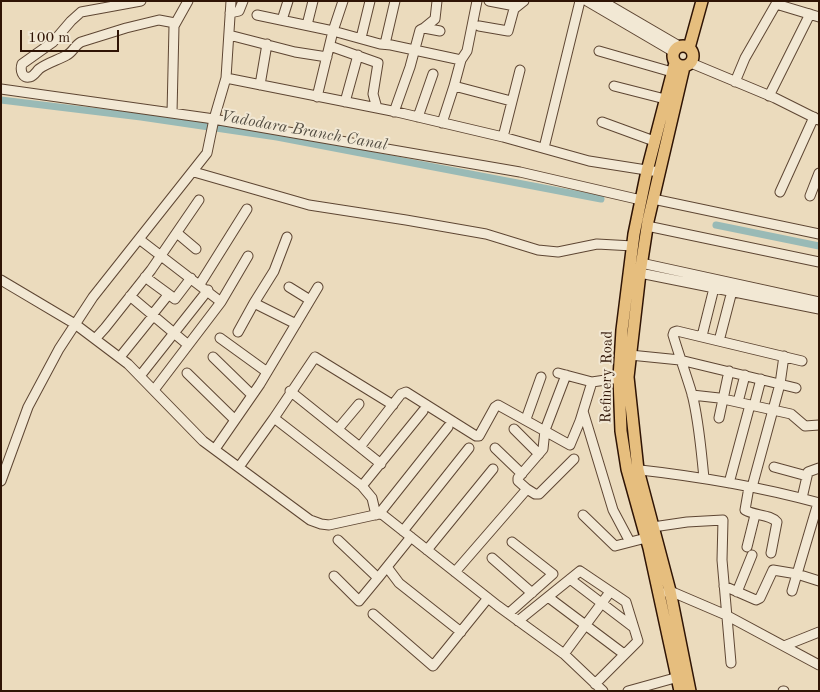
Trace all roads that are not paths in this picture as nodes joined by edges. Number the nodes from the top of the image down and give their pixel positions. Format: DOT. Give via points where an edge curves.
graph roads {
  1 [pos="142,1"];
  2 [pos="188,1"];
  3 [pos="231,1"];
  4 [pos="243,1"];
  5 [pos="288,1"];
  6 [pos="313,1"];
  7 [pos="343,1"];
  8 [pos="370,1"];
  9 [pos="395,1"];
  10 [pos="436,1"];
  11 [pos="477,1"];
  12 [pos="489,1"];
  13 [pos="524,1"];
  14 [pos="580,1"];
  15 [pos="587,1"];
  16 [pos="602,1"];
  17 [pos="695,1"];
  18 [pos="702,1"];
  19 [pos="515,6"];
  20 [pos="230,13"];
  21 [pos="258,15"];
  22 [pos="814,16"];
  23 [pos="282,20"];
  24 [pos="175,24"];
  25 [pos="306,25"];
  26 [pos="479,26"];
  27 [pos="424,28"];
  28 [pos="333,31"];
  29 [pos="440,31"];
  30 [pos="229,35"];
  31 [pos="361,38"];
  32 [pos="267,44"];
  33 [pos="385,44"];
  34 [pos="330,46"];
  35 [pos="414,50"];
  36 [pos="599,51"];
  37 [pos="358,55"];
  38 [pos="327,57"];
  39 [pos="681,57"];
  40 [pos="461,60"];
  41 [pos="520,70"];
  42 [pos="433,74"];
  43 [pos="226,78"];
  44 [pos="735,82"];
  45 [pos="260,85"];
  46 [pos="454,86"];
  47 [pos="614,86"];
  48 [pos="1,89"];
  49 [pos="317,96"];
  50 [pos="770,96"];
  51 [pos="665,99"];
  52 [pos="511,101"];
  53 [pos="345,102"];
  54 [pos="377,108"];
  55 [pos="394,112"];
  56 [pos="172,114"];
  57 [pos="418,117"];
  58 [pos="816,118"];
  59 [pos="213,121"];
  60 [pos="602,122"];
  61 [pos="442,123"];
  62 [pos="503,136"];
  63 [pos="654,141"];
  64 [pos="544,148"];
  65 [pos="646,171"];
  66 [pos="194,172"];
  67 [pos="659,172"];
  68 [pos="819,173"];
  69 [pos="780,192"];
  70 [pos="810,196"];
  71 [pos="653,199"];
  72 [pos="199,200"];
  73 [pos="641,200"];
  74 [pos="247,209"];
  75 [pos="647,226"];
  76 [pos="177,233"];
  77 [pos="819,234"];
  78 [pos="287,237"];
  79 [pos="139,239"];
  80 [pos="637,242"];
  81 [pos="196,249"];
  82 [pos="160,256"];
  83 [pos="248,256"];
  84 [pos="819,262"];
  85 [pos="640,268"];
  86 [pos="145,277"];
  87 [pos="191,278"];
  88 [pos="1,280"];
  89 [pos="200,284"];
  90 [pos="289,287"];
  91 [pos="318,287"];
  92 [pos="714,288"];
  93 [pos="208,290"];
  94 [pos="732,291"];
  95 [pos="168,295"];
  96 [pos="130,296"];
  97 [pos="310,300"];
  98 [pos="221,302"];
  99 [pos="819,302"];
  100 [pos="254,303"];
  101 [pos="819,309"];
  102 [pos="153,315"];
  103 [pos="75,324"];
  104 [pos="296,324"];
  105 [pos="238,332"];
  106 [pos="173,333"];
  107 [pos="702,336"];
  108 [pos="220,338"];
  109 [pos="95,339"];
  110 [pos="719,341"];
  111 [pos="187,344"];
  112 [pos="784,356"];
  113 [pos="120,357"];
  114 [pos="212,357"];
  115 [pos="680,360"];
  116 [pos="802,361"];
  117 [pos="626,362"];
  118 [pos="729,371"];
  119 [pos="267,372"];
  120 [pos="187,373"];
  121 [pos="745,375"];
  122 [pos="140,376"];
  123 [pos="541,377"];
  124 [pos="619,378"];
  125 [pos="760,379"];
  126 [pos="592,382"];
  127 [pos="780,384"];
  128 [pos="796,388"];
  129 [pos="154,390"];
  130 [pos="290,391"];
  131 [pos="252,395"];
  132 [pos="692,395"];
  133 [pos="724,399"];
  134 [pos="738,402"];
  135 [pos="359,404"];
  136 [pos="393,405"];
  137 [pos="752,405"];
  138 [pos="772,410"];
  139 [pos="583,411"];
  140 [pos="423,412"];
  141 [pos="274,418"];
  142 [pos="719,418"];
  143 [pos="526,419"];
  144 [pos="235,420"];
  145 [pos="819,425"];
  146 [pos="448,427"];
  147 [pos="338,429"];
  148 [pos="514,429"];
  149 [pos="545,430"];
  150 [pos="360,447"];
  151 [pos="469,448"];
  152 [pos="495,448"];
  153 [pos="215,449"];
  154 [pos="539,454"];
  155 [pos="574,459"];
  156 [pos="381,464"];
  157 [pos="239,467"];
  158 [pos="774,467"];
  159 [pos="819,468"];
  160 [pos="493,469"];
  161 [pos="632,469"];
  162 [pos="522,474"];
  163 [pos="807,476"];
  164 [pos="704,478"];
  165 [pos="1,481"];
  166 [pos="729,483"];
  167 [pos="362,486"];
  168 [pos="751,487"];
  169 [pos="527,489"];
  170 [pos="802,498"];
  171 [pos="818,503"];
  172 [pos="378,514"];
  173 [pos="583,514"];
  174 [pos="755,515"];
  175 [pos="653,527"];
  176 [pos="403,530"];
  177 [pos="411,537"];
  178 [pos="646,538"];
  179 [pos="338,540"];
  180 [pos="512,542"];
  181 [pos="630,542"];
  182 [pos="427,550"];
  183 [pos="771,553"];
  184 [pos="492,558"];
  185 [pos="387,567"];
  186 [pos="454,572"];
  187 [pos="797,574"];
  188 [pos="334,576"];
  189 [pos="378,578"];
  190 [pos="570,579"];
  191 [pos="819,581"];
  192 [pos="724,586"];
  193 [pos="792,590"];
  194 [pos="610,592"];
  195 [pos="737,592"];
  196 [pos="532,593"];
  197 [pos="665,593"];
  198 [pos="548,597"];
  199 [pos="488,598"];
  200 [pos="602,603"];
  201 [pos="508,613"];
  202 [pos="373,614"];
  203 [pos="726,615"];
  204 [pos="518,621"];
  205 [pos="585,625"];
  206 [pos="633,627"];
  207 [pos="461,632"];
  208 [pos="819,632"];
  209 [pos="784,646"];
  210 [pos="564,654"];
  211 [pos="624,654"];
  212 [pos="731,663"];
  213 [pos="819,665"];
  214 [pos="682,676"];
  215 [pos="594,684"];
  216 [pos="686,690"];
  217 [pos="603,691"];
  218 [pos="628,691"];
  1 -- 24 [label="street" via="81,12 53,42 22,64 20,69 28,78 69,54 81,42 159,20"];
  2 -- 24 [label="street"];
  3 -- 20 [label="street"];
  4 -- 20 [label="street" via="238,11"];
  5 -- 23 [label="street"];
  6 -- 25 [label="street"];
  7 -- 28 [label="street"];
  8 -- 31 [label="street"];
  9 -- 33 [label="street"];
  10 -- 27 [label="street" via="434,19"];
  11 -- 40 [label="street" via="467,51"];
  12 -- 19 [label="street"];
  13 -- 19 [label="street"];
  14 -- 64 [label="street"];
  15 -- 39 [label="street"];
  16 -- 39 [label="street"];
  17 -- 39 [label="main road, Refinery Road"];
  18 -- 39 [label="main road, Refinery Road"];
  19 -- 26 [label="street" via="508,31"];
  20 -- 30 [label="street"];
  21 -- 23 [label="street"];
  22 -- 44 [label="street" via="776,4"];
  22 -- 50 [label="street"];
  23 -- 25 [label="street"];
  24 -- 56 [label="street"];
  25 -- 28 [label="street"];
  27 -- 29 [label="street"];
  27 -- 35 [label="street" via="420,30"];
  28 -- 31 [label="street"];
  28 -- 34 [label="street"];
  30 -- 32 [label="street"];
  30 -- 43 [label="street"];
  31 -- 33 [label="street"];
  32 -- 38 [label="street"];
  32 -- 45 [label="street"];
  33 -- 35 [label="street"];
  34 -- 37 [label="street"];
  34 -- 38 [label="street"];
  35 -- 40 [label="street"];
  35 -- 55 [label="street"];
  36 -- 39 [label="street"];
  37 -- 53 [label="street"];
  37 -- 54 [label="street" via="379,64 373,94"];
  38 -- 49 [label="street"];
  39 -- 44 [label="street"];
  39 -- 51 [label="main road, Refinery Road"];
  39 -- 67 [label="main road, Refinery Road"];
  40 -- 46 [label="street"];
  41 -- 52 [label="street"];
  42 -- 57 [label="street"];
  43 -- 45 [label="street"];
  43 -- 59 [label="street"];
  44 -- 50 [label="street"];
  45 -- 49 [label="street"];
  46 -- 52 [label="street"];
  46 -- 61 [label="street"];
  47 -- 51 [label="street"];
  48 -- 56 [label="street"];
  49 -- 53 [label="street"];
  50 -- 58 [label="street"];
  51 -- 63 [label="main road, Refinery Road"];
  52 -- 62 [label="street"];
  53 -- 54 [label="street"];
  54 -- 55 [label="street"];
  55 -- 57 [label="street"];
  56 -- 59 [label="street"];
  57 -- 61 [label="street"];
  58 -- 69 [label="street"];
  59 -- 66 [label="street" via="207,153"];
  59 -- 73 [label="street" via="520,172"];
  60 -- 63 [label="street"];
  61 -- 62 [label="street"];
  62 -- 64 [label="street"];
  63 -- 65 [label="main road, Refinery Road"];
  64 -- 65 [label="street" via="589,161"];
  65 -- 67 [label="street"];
  65 -- 73 [label="main road, Refinery Road"];
  66 -- 79 [label="street"];
  66 -- 80 [label="street" via="309,206 486,234 538,250 558,252 596,244"];
  67 -- 71 [label="main road, Refinery Road"];
  68 -- 70 [label="street"];
  71 -- 75 [label="main road, Refinery Road"];
  71 -- 77 [label="street"];
  72 -- 76 [label="street"];
  73 -- 80 [label="main road, Refinery Road"];
  74 -- 89 [label="street"];
  75 -- 80 [label="main road, Refinery Road"];
  75 -- 84 [label="street"];
  76 -- 81 [label="street"];
  76 -- 82 [label="street"];
  78 -- 100 [label="street" via="274,271"];
  79 -- 82 [label="street"];
  79 -- 103 [label="street"];
  80 -- 85 [label="main road, Refinery Road"];
  80 -- 117 [label="main road, Refinery Road" via="622,330"];
  82 -- 86 [label="street"];
  82 -- 87 [label="street"];
  83 -- 98 [label="street"];
  85 -- 92 [label="street"];
  85 -- 99 [label="street"];
  85 -- 117 [label="main road, Refinery Road"];
  86 -- 95 [label="street"];
  86 -- 96 [label="street"];
  87 -- 89 [label="street"];
  87 -- 95 [label="street" via="176,298"];
  88 -- 103 [label="street"];
  89 -- 93 [label="street"];
  90 -- 97 [label="street"];
  91 -- 97 [label="street"];
  92 -- 94 [label="street"];
  92 -- 107 [label="street"];
  93 -- 98 [label="street"];
  93 -- 106 [label="street"];
  94 -- 101 [label="street"];
  94 -- 110 [label="street"];
  95 -- 102 [label="street"];
  96 -- 102 [label="street"];
  96 -- 109 [label="street"];
  97 -- 104 [label="street"];
  98 -- 111 [label="street"];
  100 -- 104 [label="street"];
  100 -- 105 [label="street"];
  102 -- 106 [label="street"];
  102 -- 113 [label="street"];
  103 -- 109 [label="street"];
  103 -- 165 [label="street" via="28,407"];
  104 -- 119 [label="street"];
  106 -- 111 [label="street"];
  106 -- 122 [label="street"];
  107 -- 110 [label="street"];
  107 -- 115 [label="street" via="674,332"];
  108 -- 119 [label="street"];
  109 -- 113 [label="street"];
  110 -- 112 [label="street"];
  111 -- 129 [label="street"];
  112 -- 116 [label="street"];
  112 -- 127 [label="street"];
  113 -- 122 [label="street"];
  114 -- 131 [label="street"];
  115 -- 117 [label="street"];
  115 -- 118 [label="street"];
  115 -- 132 [label="street"];
  117 -- 124 [label="main road, Refinery Road"];
  117 -- 161 [label="main road, Refinery Road"];
  118 -- 121 [label="street"];
  118 -- 133 [label="street"];
  119 -- 131 [label="street"];
  120 -- 144 [label="street"];
  121 -- 125 [label="street"];
  121 -- 134 [label="street"];
  122 -- 129 [label="street"];
  123 -- 143 [label="street"];
  124 -- 126 [label="street"];
  124 -- 161 [label="main road, Refinery Road" via="621,431"];
  125 -- 127 [label="street"];
  125 -- 137 [label="street"];
  126 -- 139 [label="street"];
  126 -- 149 [label="street" via="562,374"];
  127 -- 128 [label="street"];
  127 -- 138 [label="street"];
  129 -- 153 [label="street"];
  130 -- 136 [label="street" via="315,357"];
  130 -- 141 [label="street"];
  130 -- 147 [label="street"];
  131 -- 144 [label="street"];
  132 -- 133 [label="street"];
  132 -- 164 [label="street"];
  133 -- 134 [label="street"];
  133 -- 142 [label="street"];
  134 -- 137 [label="street"];
  135 -- 147 [label="street"];
  136 -- 143 [label="street" via="401,394 408,393 477,436 498,405"];
  136 -- 150 [label="street"];
  137 -- 138 [label="street"];
  137 -- 166 [label="street"];
  138 -- 145 [label="street" via="790,414 805,426"];
  138 -- 168 [label="street"];
  139 -- 149 [label="street" via="570,445"];
  139 -- 181 [label="street" via="613,510"];
  140 -- 156 [label="street"];
  141 -- 157 [label="street"];
  141 -- 167 [label="street"];
  143 -- 149 [label="street"];
  144 -- 153 [label="street"];
  146 -- 172 [label="street"];
  147 -- 150 [label="street"];
  148 -- 154 [label="street"];
  149 -- 154 [label="street" via="543,449"];
  150 -- 156 [label="street"];
  151 -- 176 [label="street"];
  152 -- 162 [label="street"];
  153 -- 157 [label="street"];
  154 -- 162 [label="street"];
  155 -- 169 [label="street" via="539,494"];
  156 -- 167 [label="street"];
  157 -- 172 [label="street" via="310,520 321,524"];
  158 -- 163 [label="street"];
  159 -- 163 [label="street" via="808,472"];
  160 -- 182 [label="street"];
  161 -- 164 [label="street"];
  161 -- 175 [label="main road, Refinery Road"];
  161 -- 178 [label="main road, Refinery Road"];
  162 -- 169 [label="street" via="518,481"];
  163 -- 170 [label="street"];
  164 -- 166 [label="street"];
  166 -- 168 [label="street"];
  167 -- 172 [label="street" via="372,498"];
  168 -- 170 [label="street"];
  168 -- 174 [label="street" via="745,509"];
  169 -- 186 [label="street"];
  170 -- 171 [label="street"];
  171 -- 187 [label="street"];
  172 -- 176 [label="street"];
  173 -- 181 [label="street" via="613,545"];
  174 -- 183 [label="street" via="773,518 777,522"];
  174 -- 195 [label="street" via="750,551"];
  175 -- 192 [label="street" via="723,520"];
  175 -- 197 [label="main road, Refinery Road"];
  176 -- 177 [label="street"];
  177 -- 182 [label="street"];
  177 -- 185 [label="street"];
  178 -- 181 [label="street"];
  178 -- 197 [label="main road, Refinery Road"];
  179 -- 189 [label="street"];
  180 -- 196 [label="street" via="553,574"];
  182 -- 186 [label="street"];
  184 -- 196 [label="street"];
  185 -- 189 [label="street"];
  185 -- 207 [label="street" via="399,583"];
  186 -- 199 [label="street"];
  187 -- 191 [label="street"];
  187 -- 193 [label="street"];
  187 -- 195 [label="street" via="774,570 758,600"];
  188 -- 189 [label="street" via="359,601"];
  190 -- 194 [label="street" via="580,571"];
  190 -- 198 [label="street"];
  190 -- 200 [label="street"];
  192 -- 195 [label="street"];
  192 -- 203 [label="street"];
  194 -- 200 [label="street"];
  194 -- 206 [label="street" via="626,602"];
  196 -- 201 [label="street"];
  197 -- 203 [label="street"];
  197 -- 214 [label="main road, Refinery Road"];
  198 -- 204 [label="street"];
  198 -- 205 [label="street"];
  199 -- 201 [label="street"];
  199 -- 207 [label="street"];
  200 -- 205 [label="street"];
  200 -- 206 [label="street"];
  201 -- 204 [label="street"];
  202 -- 207 [label="street" via="433,666"];
  203 -- 209 [label="street"];
  203 -- 212 [label="street"];
  204 -- 210 [label="street"];
  205 -- 210 [label="street"];
  205 -- 211 [label="street"];
  206 -- 211 [label="street" via="638,641"];
  208 -- 209 [label="street"];
  209 -- 213 [label="street"];
  210 -- 215 [label="street"];
  211 -- 215 [label="street"];
  214 -- 216 [label="main road, Refinery Road"];
  214 -- 218 [label="street"];
  215 -- 217 [label="street"];
}
